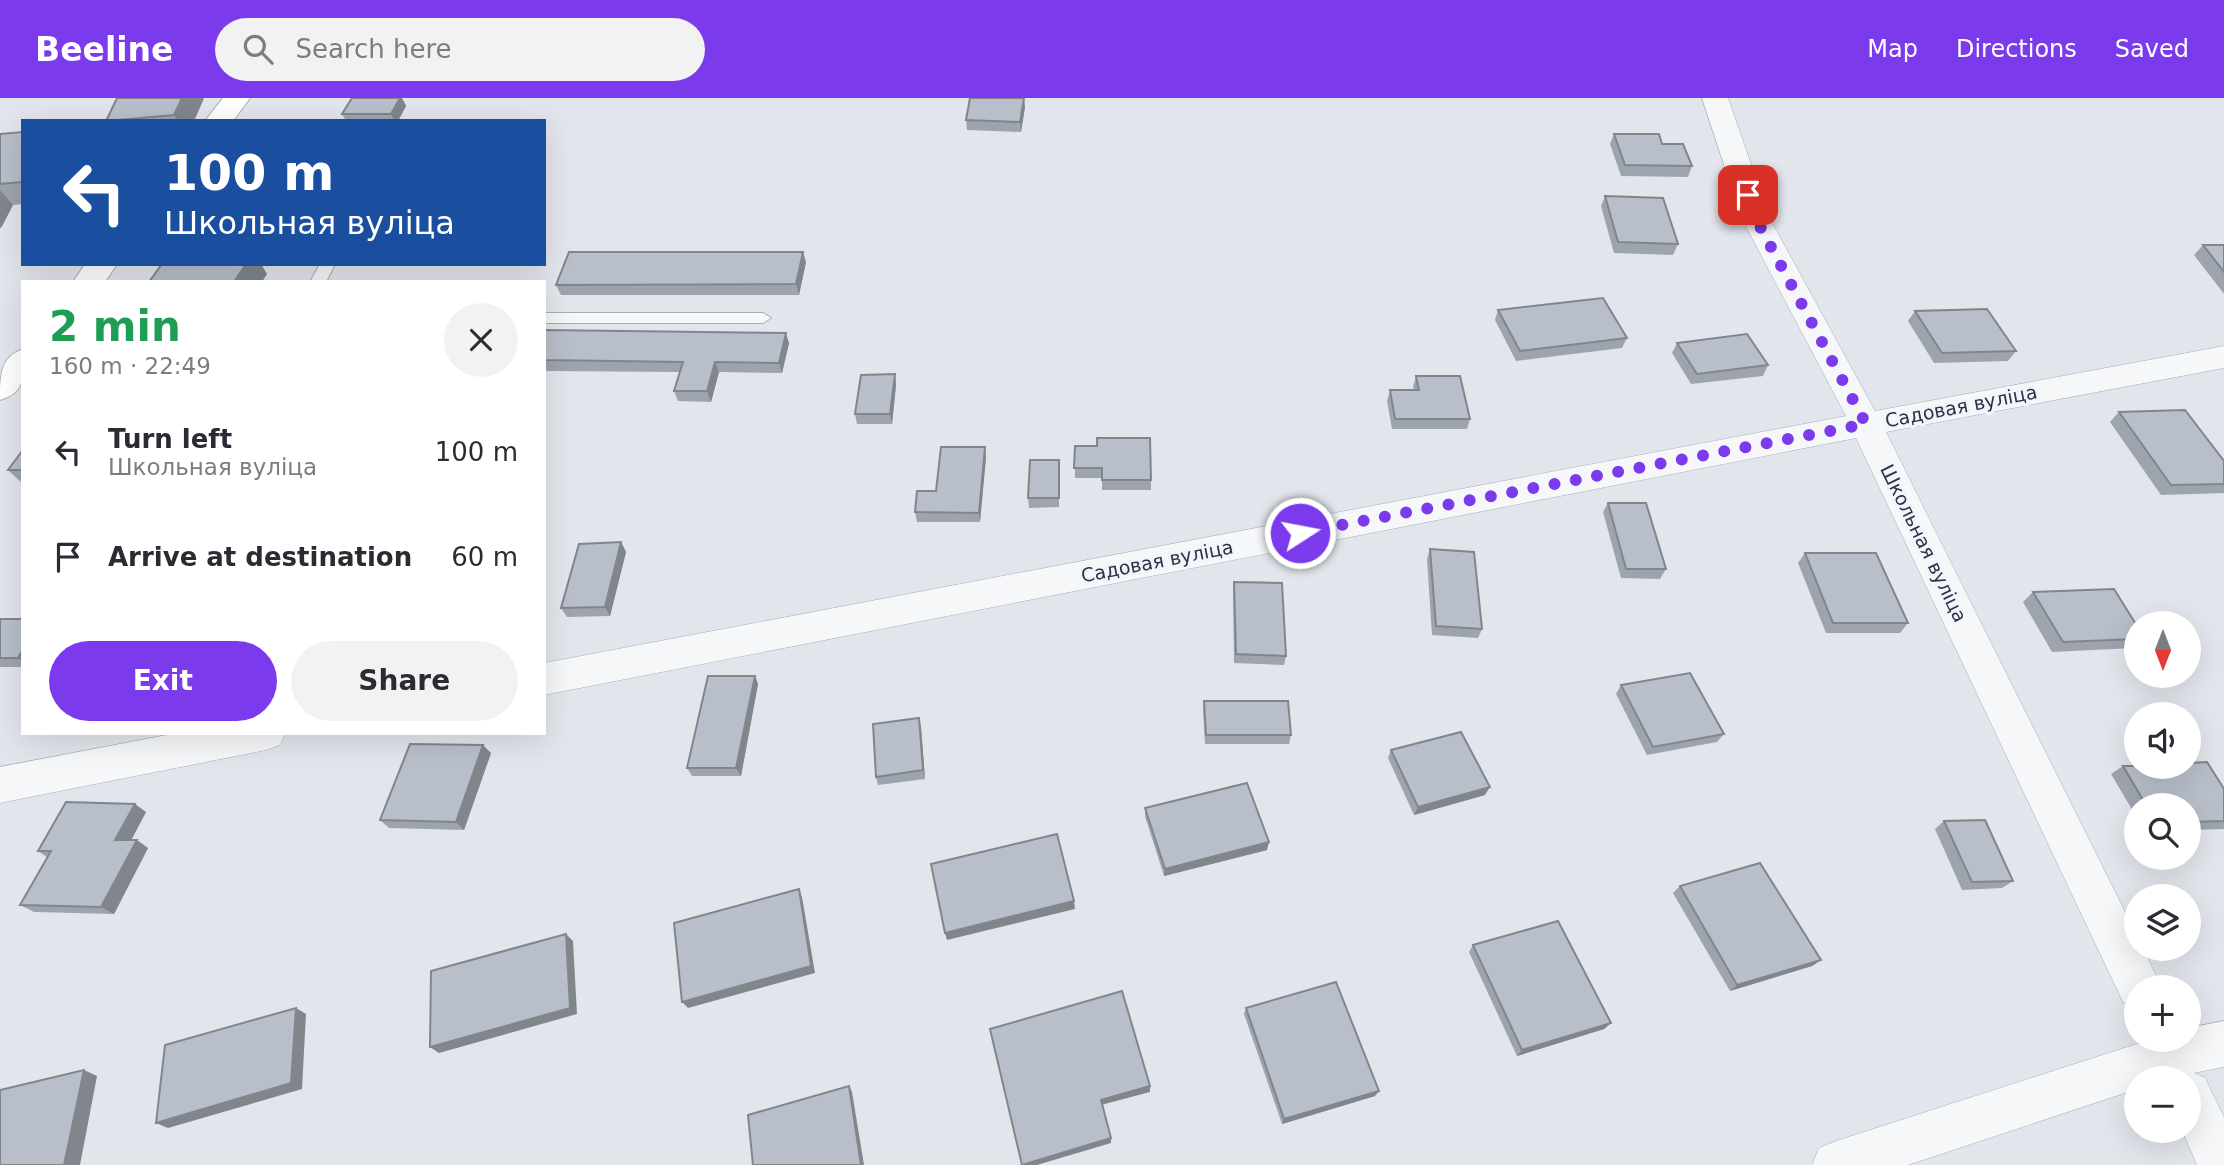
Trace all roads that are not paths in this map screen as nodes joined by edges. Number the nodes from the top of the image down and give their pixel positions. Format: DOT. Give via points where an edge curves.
graph roads {
  1 [pos="237,98"];
  2 [pos="1715,98"];
  3 [pos="221,119"];
  4 [pos="100,266"];
  5 [pos="90,280"];
  6 [pos="546,318"];
  7 [pos="763,318"];
  8 [pos="2224,357"];
  9 [pos="21,362"];
  10 [pos="0,388"];
  11 [pos="1866,424"];
  12 [pos="546,680"];
  13 [pos="256,735"];
  14 [pos="0,785"];
  15 [pos="2133,975"];
  16 [pos="2224,1044"];
  17 [pos="2177,1066"];
  18 [pos="2124,1081"];
  19 [pos="2201,1119"];
  20 [pos="1836,1165"];
  21 [pos="2222,1165"];
  1 -- 3 [label="street"];
  2 -- 11 [label="street, Школьная вуліца" via="1756,219"];
  4 -- 5 [label="street"];
  6 -- 7 [label="lane"];
  8 -- 11 [label="street, Садовая вуліца"];
  9 -- 10 [label="street"];
  11 -- 12 [label="street, Садовая вуліца"];
  11 -- 15 [label="street, Школьная вуліца"];
  13 -- 14 [label="street"];
  16 -- 17 [label="street"];
  18 -- 20 [label="street"];
  19 -- 21 [label="street"];
}
